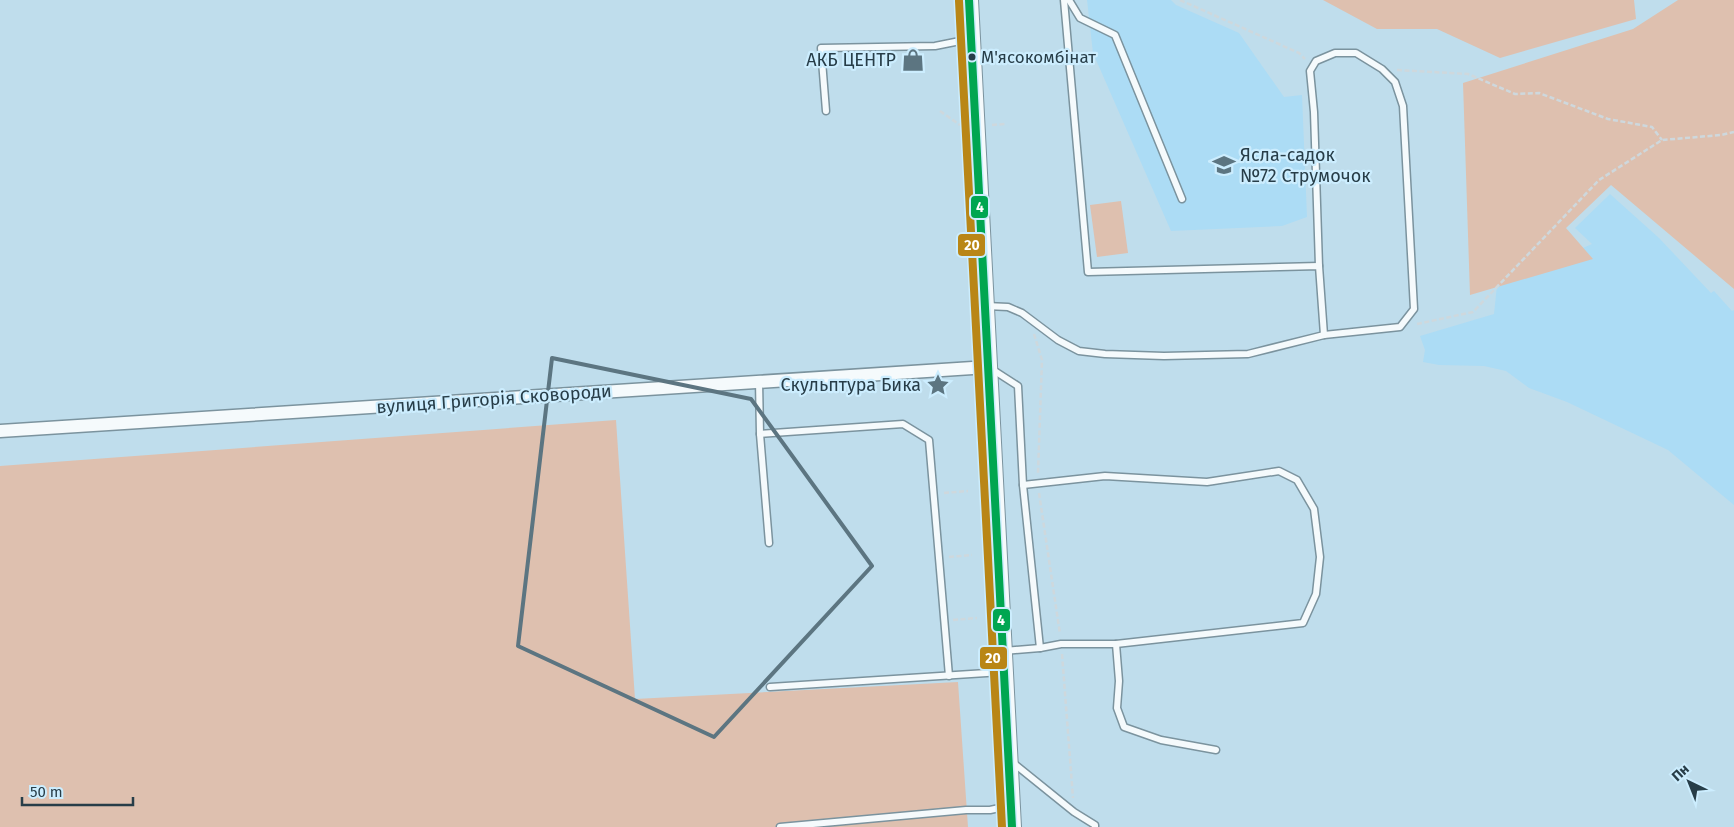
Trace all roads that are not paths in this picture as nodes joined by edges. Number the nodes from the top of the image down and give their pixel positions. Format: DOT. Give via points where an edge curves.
graph roads {
  1 [pos="969,0"];
  2 [pos="1064,0"];
  3 [pos="1069,0"];
  4 [pos="971,39"];
  5 [pos="826,110"];
  6 [pos="1182,199"];
  7 [pos="1319,266"];
  8 [pos="984,305"];
  9 [pos="1324,335"];
  10 [pos="988,367"];
  11 [pos="759,381"];
  12 [pos="0,431"];
  13 [pos="760,434"];
  14 [pos="1024,484"];
  15 [pos="769,543"];
  16 [pos="1116,644"];
  17 [pos="1040,648"];
  18 [pos="1003,651"];
  19 [pos="1003,671"];
  20 [pos="949,676"];
  21 [pos="770,686"];
  22 [pos="1216,750"];
  23 [pos="1008,759"];
  24 [pos="1010,806"];
  25 [pos="780,827"];
  26 [pos="1012,827"];
  27 [pos="1095,827"];
  1 -- 4 [label="main road"];
  2 -- 7 [label="lane" via="1088,272"];
  3 -- 6 [label="lane" via="1080,18 1115,35"];
  4 -- 5 [label="lane" via="935,46 821,48"];
  4 -- 8 [label="main road"];
  7 -- 9 [label="lane"];
  7 -- 9 [label="lane" via="1310,72 1316,61 1335,53 1356,54 1382,69 1395,82 1403,106 1414,309 1400,327"];
  8 -- 9 [label="lane" via="1008,307 1079,351 1105,354 1248,354"];
  8 -- 10 [label="main road"];
  10 -- 11 [label="street, вулиця Григорія Сковороди"];
  10 -- 14 [label="lane" via="1018,386"];
  10 -- 18 [label="main road"];
  11 -- 12 [label="street, вулиця Григорія Сковороди"];
  11 -- 13 [label="lane"];
  13 -- 15 [label="lane"];
  13 -- 20 [label="lane" via="903,424 929,440"];
  14 -- 16 [label="lane" via="1105,476 1207,482 1279,471 1297,480 1314,508 1320,557 1316,594 1303,623"];
  14 -- 17 [label="lane"];
  16 -- 17 [label="lane" via="1061,644"];
  16 -- 22 [label="lane" via="1117,708 1124,727 1161,740"];
  17 -- 18 [label="lane"];
  18 -- 19 [label="main road"];
  19 -- 20 [label="lane"];
  19 -- 23 [label="main road"];
  20 -- 21 [label="lane"];
  23 -- 24 [label="main road"];
  23 -- 27 [label="lane"];
  24 -- 25 [label="lane"];
  24 -- 26 [label="main road"];
}
